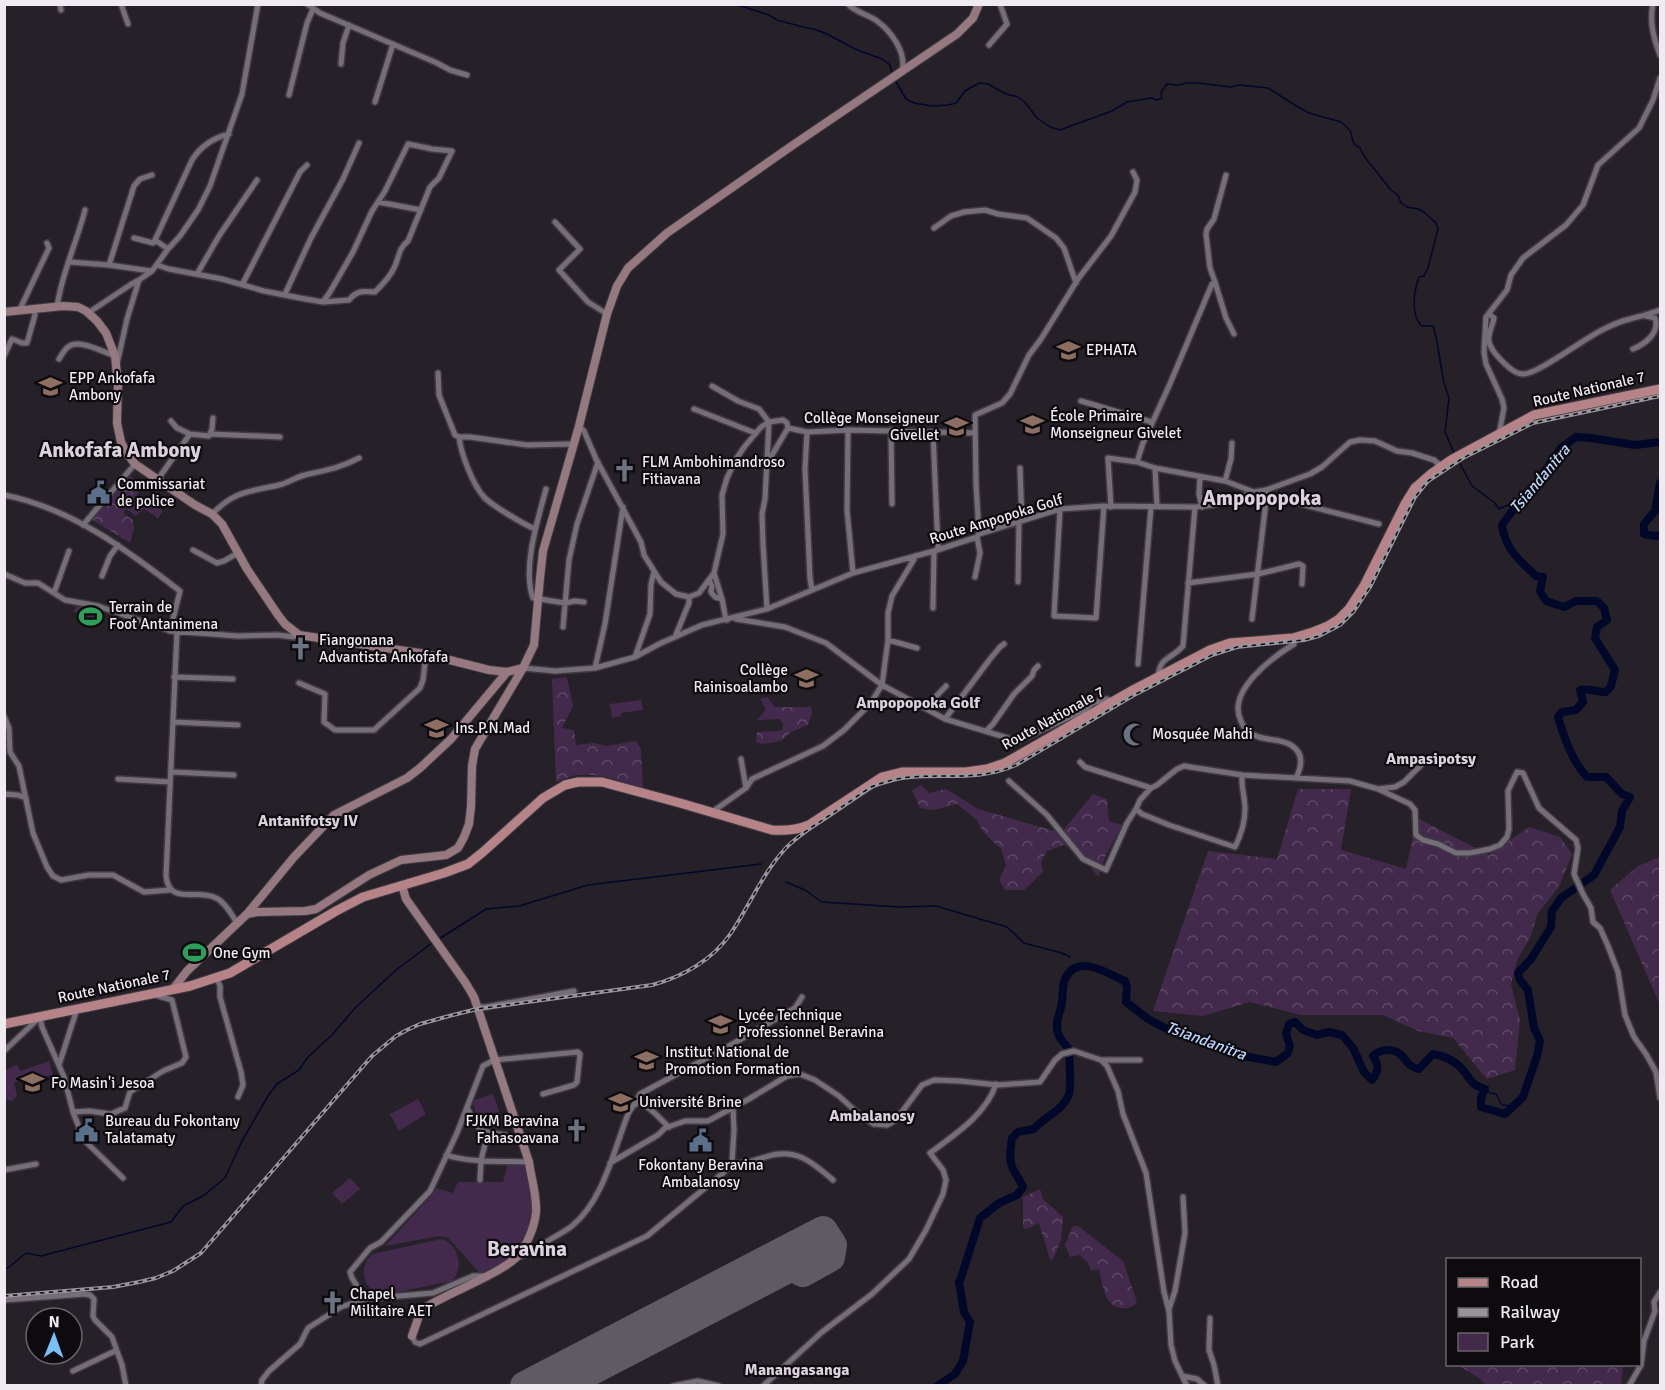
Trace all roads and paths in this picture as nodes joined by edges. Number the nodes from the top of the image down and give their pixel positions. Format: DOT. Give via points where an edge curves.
graph roads {
  1 [pos="121,4"];
  2 [pos="258,4"];
  3 [pos="848,4"];
  4 [pos="979,4"];
  5 [pos="1000,4"];
  6 [pos="1653,4"];
  7 [pos="310,7"];
  8 [pos="128,24"];
  9 [pos="349,25"];
  10 [pos="393,44"];
  11 [pos="989,45"];
  12 [pos="1660,55"];
  13 [pos="340,64"];
  14 [pos="467,75"];
  15 [pos="896,76"];
  16 [pos="1660,78"];
  17 [pos="289,95"];
  18 [pos="375,102"];
  19 [pos="229,134"];
  20 [pos="359,143"];
  21 [pos="307,165"];
  22 [pos="1133,172"];
  23 [pos="1226,174"];
  24 [pos="152,175"];
  25 [pos="257,180"];
  26 [pos="378,202"];
  27 [pos="85,210"];
  28 [pos="421,210"];
  29 [pos="555,222"];
  30 [pos="934,228"];
  31 [pos="134,238"];
  32 [pos="155,240"];
  33 [pos="47,243"];
  34 [pos="168,249"];
  35 [pos="70,262"];
  36 [pos="109,265"];
  37 [pos="157,265"];
  38 [pos="152,271"];
  39 [pos="197,274"];
  40 [pos="139,280"];
  41 [pos="1215,282"];
  42 [pos="1076,283"];
  43 [pos="242,285"];
  44 [pos="285,294"];
  45 [pos="323,302"];
  46 [pos="57,307"];
  47 [pos="34,309"];
  48 [pos="1660,310"];
  49 [pos="19,311"];
  50 [pos="4,312"];
  51 [pos="88,313"];
  52 [pos="607,314"];
  53 [pos="1489,314"];
  54 [pos="1646,316"];
  55 [pos="1658,317"];
  56 [pos="1234,334"];
  57 [pos="1633,349"];
  58 [pos="4,356"];
  59 [pos="115,356"];
  60 [pos="59,359"];
  61 [pos="116,370"];
  62 [pos="438,373"];
  63 [pos="712,386"];
  64 [pos="1660,389"];
  65 [pos="1081,401"];
  66 [pos="694,408"];
  67 [pos="213,418"];
  68 [pos="171,421"];
  69 [pos="769,422"];
  70 [pos="1152,422"];
  71 [pos="579,426"];
  72 [pos="788,428"];
  73 [pos="848,430"];
  74 [pos="891,430"];
  75 [pos="807,432"];
  76 [pos="933,432"];
  77 [pos="755,433"];
  78 [pos="974,433"];
  79 [pos="190,434"];
  80 [pos="211,434"];
  81 [pos="1499,434"];
  82 [pos="459,437"];
  83 [pos="280,438"];
  84 [pos="1232,443"];
  85 [pos="574,444"];
  86 [pos="359,458"];
  87 [pos="598,462"];
  88 [pos="1137,462"];
  89 [pos="767,463"];
  90 [pos="135,464"];
  91 [pos="1441,466"];
  92 [pos="1020,468"];
  93 [pos="1155,468"];
  94 [pos="1200,477"];
  95 [pos="158,479"];
  96 [pos="1225,481"];
  97 [pos="546,489"];
  98 [pos="1254,492"];
  99 [pos="1266,492"];
  100 [pos="4,495"];
  101 [pos="892,504"];
  102 [pos="1104,506"];
  103 [pos="623,507"];
  104 [pos="1111,507"];
  105 [pos="1154,507"];
  106 [pos="1195,507"];
  107 [pos="1202,507"];
  108 [pos="1060,509"];
  109 [pos="212,514"];
  110 [pos="1021,521"];
  111 [pos="1379,524"];
  112 [pos="83,525"];
  113 [pos="535,529"];
  114 [pos="978,535"];
  115 [pos="118,545"];
  116 [pos="193,550"];
  117 [pos="936,550"];
  118 [pos="69,551"];
  119 [pos="238,553"];
  120 [pos="916,556"];
  121 [pos="654,572"];
  122 [pos="714,573"];
  123 [pos="853,573"];
  124 [pos="4,574"];
  125 [pos="1258,574"];
  126 [pos="102,576"];
  127 [pos="975,577"];
  128 [pos="1017,582"];
  129 [pos="707,583"];
  130 [pos="1188,583"];
  131 [pos="1302,584"];
  132 [pos="812,590"];
  133 [pos="54,593"];
  134 [pos="689,597"];
  135 [pos="538,599"];
  136 [pos="722,599"];
  137 [pos="584,602"];
  138 [pos="565,603"];
  139 [pos="933,608"];
  140 [pos="767,609"];
  141 [pos="1252,619"];
  142 [pos="726,620"];
  143 [pos="563,627"];
  144 [pos="173,632"];
  145 [pos="299,635"];
  146 [pos="675,637"];
  147 [pos="1293,638"];
  148 [pos="888,640"];
  149 [pos="1004,644"];
  150 [pos="917,648"];
  151 [pos="426,654"];
  152 [pos="635,657"];
  153 [pos="1138,664"];
  154 [pos="1038,666"];
  155 [pos="523,668"];
  156 [pos="595,668"];
  157 [pos="507,672"];
  158 [pos="1158,676"];
  159 [pos="174,677"];
  160 [pos="233,679"];
  161 [pos="299,683"];
  162 [pos="882,685"];
  163 [pos="945,686"];
  164 [pos="1112,703"];
  165 [pos="925,708"];
  166 [pos="4,716"];
  167 [pos="945,719"];
  168 [pos="173,722"];
  169 [pos="238,725"];
  170 [pos="986,731"];
  171 [pos="7,750"];
  172 [pos="741,759"];
  173 [pos="1426,760"];
  174 [pos="1080,762"];
  175 [pos="171,772"];
  176 [pos="234,774"];
  177 [pos="1242,775"];
  178 [pos="1296,778"];
  179 [pos="118,779"];
  180 [pos="1009,781"];
  181 [pos="170,782"];
  182 [pos="746,788"];
  183 [pos="1151,788"];
  184 [pos="1378,789"];
  185 [pos="4,794"];
  186 [pos="26,798"];
  187 [pos="1136,809"];
  188 [pos="712,812"];
  189 [pos="402,885"];
  190 [pos="170,890"];
  191 [pos="388,890"];
  192 [pos="406,899"];
  193 [pos="247,915"];
  194 [pos="237,923"];
  195 [pos="217,978"];
  196 [pos="173,989"];
  197 [pos="574,991"];
  198 [pos="153,994"];
  199 [pos="802,998"];
  200 [pos="477,1007"];
  201 [pos="76,1009"];
  202 [pos="40,1017"];
  203 [pos="4,1024"];
  204 [pos="4,1051"];
  205 [pos="494,1060"];
  206 [pos="1101,1060"];
  207 [pos="1140,1060"];
  208 [pos="58,1066"];
  209 [pos="996,1084"];
  210 [pos="543,1094"];
  211 [pos="238,1097"];
  212 [pos="1660,1098"];
  213 [pos="633,1106"];
  214 [pos="733,1107"];
  215 [pos="467,1108"];
  216 [pos="73,1112"];
  217 [pos="669,1127"];
  218 [pos="488,1132"];
  219 [pos="505,1135"];
  220 [pos="446,1155"];
  221 [pos="481,1160"];
  222 [pos="529,1162"];
  223 [pos="610,1163"];
  224 [pos="732,1163"];
  225 [pos="36,1164"];
  226 [pos="4,1170"];
  227 [pos="123,1178"];
  228 [pos="480,1180"];
  229 [pos="833,1180"];
  230 [pos="1183,1197"];
  231 [pos="526,1242"];
  232 [pos="536,1249"];
  233 [pos="515,1258"];
  234 [pos="485,1276"];
  235 [pos="1174,1291"];
  236 [pos="1164,1292"];
  237 [pos="1660,1292"];
  238 [pos="365,1299"];
  239 [pos="4,1300"];
  240 [pos="1169,1311"];
  241 [pos="1210,1318"];
  242 [pos="412,1336"];
  243 [pos="116,1351"];
  244 [pos="1641,1365"];
  245 [pos="1640,1366"];
  246 [pos="73,1371"];
  247 [pos="1183,1376"];
  248 [pos="126,1386"];
  249 [pos="261,1386"];
  250 [pos="673,1386"];
  251 [pos="719,1386"];
  252 [pos="763,1386"];
  253 [pos="1187,1386"];
  254 [pos="1205,1386"];
  255 [pos="1218,1386"];
  256 [pos="1629,1386"];
  1 -- 8 [label="street"];
  2 -- 19 [label="street" via="242,94"];
  3 -- 15 [label="street" via="877,20 899,46 904,58"];
  4 -- 15 [label="street" via="973,18 957,34"];
  5 -- 11 [label="street" via="1006,24"];
  6 -- 12 [label="street" via="1652,23"];
  7 -- 9 [label="street"];
  7 -- 17 [label="street"];
  9 -- 10 [label="street"];
  9 -- 13 [label="street"];
  10 -- 14 [label="street"];
  10 -- 18 [label="street"];
  15 -- 52 [label="street" via="793,144 640,256 617,286"];
  16 -- 53 [label="street" via="1639,128 1598,165 1583,206 1566,225 1523,258"];
  19 -- 32 [label="street" via="199,149"];
  19 -- 34 [label="street" via="198,210"];
  20 -- 44 [label="street"];
  21 -- 43 [label="street"];
  22 -- 42 [label="street" via="1137,180 1135,192 1111,236"];
  23 -- 41 [label="street" via="1206,234"];
  24 -- 36 [label="street" via="134,186"];
  25 -- 39 [label="street"];
  26 -- 28 [label="street"];
  26 -- 28 [label="street" via="408,144 452,151"];
  26 -- 45 [label="street"];
  27 -- 35 [label="street"];
  28 -- 45 [label="street" via="408,241 401,247 396,266 375,292 354,293 350,300"];
  29 -- 52 [label="street" via="580,249 559,270 588,302"];
  30 -- 42 [label="street" via="964,212 985,210 1027,218 1056,237"];
  31 -- 32 [label="street" via="153,243"];
  32 -- 34 [label="street"];
  33 -- 49 [label="street" via="49,248"];
  34 -- 37 [label="street"];
  35 -- 36 [label="street"];
  35 -- 46 [label="street"];
  36 -- 38 [label="street"];
  37 -- 38 [label="street"];
  37 -- 39 [label="street"];
  38 -- 40 [label="street"];
  39 -- 43 [label="street"];
  40 -- 51 [label="street"];
  40 -- 61 [label="street"];
  41 -- 56 [label="street"];
  41 -- 70 [label="street"];
  42 -- 78 [label="street" via="1029,355 1010,394 1002,403 975,416"];
  43 -- 44 [label="street"];
  44 -- 45 [label="street"];
  46 -- 47 [label="street"];
  46 -- 51 [label="street" via="78,307"];
  47 -- 49 [label="street"];
  47 -- 58 [label="street" via="27,343 12,339"];
  48 -- 54 [label="street"];
  49 -- 50 [label="street"];
  51 -- 59 [label="street" via="106,333"];
  52 -- 71 [label="street"];
  53 -- 54 [label="street" via="1494,318 1488,338 1494,352 1518,374 1525,375 1603,330"];
  53 -- 81 [label="street" via="1484,352 1504,408"];
  54 -- 55 [label="street"];
  55 -- 57 [label="street" via="1649,340"];
  59 -- 60 [label="street" via="74,344"];
  59 -- 61 [label="street"];
  61 -- 90 [label="street" via="117,423 121,442"];
  62 -- 82 [label="street" via="439,395"];
  63 -- 69 [label="street" via="759,409"];
  64 -- 81 [label="main road, Route Nationale 7" via="1534,415"];
  65 -- 70 [label="street"];
  66 -- 77 [label="street"];
  67 -- 80 [label="street"];
  68 -- 79 [label="street"];
  69 -- 72 [label="street" via="783,420"];
  69 -- 77 [label="street"];
  69 -- 89 [label="street"];
  70 -- 88 [label="street"];
  71 -- 85 [label="street"];
  71 -- 87 [label="street"];
  72 -- 75 [label="street"];
  72 -- 89 [label="street"];
  73 -- 74 [label="street"];
  73 -- 75 [label="street"];
  73 -- 123 [label="street" via="847,510"];
  74 -- 76 [label="street"];
  74 -- 101 [label="street"];
  75 -- 132 [label="street"];
  76 -- 78 [label="street"];
  76 -- 117 [label="street"];
  77 -- 122 [label="street" via="736,459 722,495 723,534"];
  78 -- 114 [label="street"];
  79 -- 80 [label="street"];
  79 -- 95 [label="street"];
  80 -- 83 [label="street"];
  81 -- 91 [label="main road, Route Nationale 7"];
  82 -- 85 [label="street" via="527,445"];
  82 -- 113 [label="street" via="472,476 485,499"];
  84 -- 96 [label="street"];
  85 -- 135 [label="street" via="543,551"];
  86 -- 109 [label="street" via="284,484 241,493"];
  87 -- 103 [label="street"];
  87 -- 138 [label="street" via="577,524"];
  88 -- 93 [label="street"];
  88 -- 104 [label="street" via="1108,458"];
  89 -- 140 [label="street" via="762,514"];
  90 -- 95 [label="street"];
  90 -- 112 [label="street"];
  91 -- 99 [label="street, Route Ampopoka Golf" via="1434,460 1375,441 1360,440 1350,442 1310,474"];
  91 -- 147 [label="main road, Route Nationale 7" via="1415,488 1350,609 1328,626"];
  92 -- 110 [label="street"];
  93 -- 94 [label="street"];
  93 -- 105 [label="street"];
  94 -- 96 [label="street"];
  94 -- 107 [label="street"];
  95 -- 109 [label="street"];
  96 -- 98 [label="street"];
  97 -- 113 [label="street"];
  98 -- 99 [label="street, Route Ampopoka Golf"];
  98 -- 107 [label="street, Route Ampopoka Golf"];
  99 -- 111 [label="street"];
  99 -- 125 [label="street"];
  100 -- 112 [label="street"];
  102 -- 104 [label="street, Route Ampopoka Golf"];
  102 -- 108 [label="street, Route Ampopoka Golf"];
  102 -- 108 [label="street" via="1096,618 1054,616"];
  103 -- 121 [label="street"];
  103 -- 156 [label="street"];
  104 -- 105 [label="street, Route Ampopoka Golf"];
  105 -- 106 [label="street, Route Ampopoka Golf"];
  105 -- 153 [label="street"];
  106 -- 107 [label="street, Route Ampopoka Golf"];
  106 -- 130 [label="street"];
  108 -- 110 [label="street, Route Ampopoka Golf"];
  109 -- 119 [label="street"];
  110 -- 114 [label="street, Route Ampopoka Golf"];
  110 -- 128 [label="street"];
  112 -- 115 [label="street"];
  113 -- 135 [label="street" via="529,573 532,598"];
  114 -- 117 [label="street, Route Ampopoka Golf"];
  114 -- 127 [label="street" via="980,553"];
  115 -- 126 [label="street"];
  115 -- 144 [label="street" via="180,591"];
  116 -- 119 [label="street" via="217,563"];
  117 -- 120 [label="street, Route Ampopoka Golf"];
  117 -- 139 [label="street"];
  118 -- 133 [label="street"];
  119 -- 145 [label="street" via="278,615"];
  120 -- 123 [label="street, Route Ampopoka Golf"];
  120 -- 148 [label="street" via="892,596"];
  121 -- 134 [label="street" via="676,594"];
  121 -- 152 [label="street" via="650,614"];
  122 -- 129 [label="street"];
  122 -- 136 [label="street"];
  123 -- 132 [label="street, Route Ampopoka Golf"];
  124 -- 133 [label="street" via="25,583 38,583"];
  125 -- 130 [label="street"];
  125 -- 131 [label="street" via="1299,564 1303,566"];
  125 -- 141 [label="street"];
  129 -- 134 [label="street"];
  129 -- 136 [label="street" via="710,582 715,597"];
  130 -- 158 [label="street" via="1183,646 1164,660"];
  132 -- 140 [label="street, Route Ampopoka Golf"];
  133 -- 144 [label="street" via="65,600 98,606"];
  134 -- 146 [label="street"];
  135 -- 138 [label="street"];
  135 -- 155 [label="street" via="534,645"];
  136 -- 142 [label="street"];
  137 -- 138 [label="street"];
  138 -- 143 [label="street"];
  140 -- 142 [label="street, Route Ampopoka Golf"];
  142 -- 146 [label="street, Route Ampopoka Golf"];
  142 -- 162 [label="street" via="737,618 785,627 826,643"];
  144 -- 145 [label="street"];
  144 -- 159 [label="street"];
  145 -- 151 [label="street"];
  146 -- 152 [label="street, Route Ampopoka Golf"];
  147 -- 158 [label="main road, Route Nationale 7" via="1230,643"];
  147 -- 178 [label="street" via="1294,644 1258,671 1237,705 1245,730 1259,738 1292,746 1301,758"];
  148 -- 150 [label="street"];
  148 -- 162 [label="street"];
  149 -- 167 [label="street"];
  151 -- 157 [label="street"];
  151 -- 161 [label="street" via="420,688 374,730 335,730 324,722 326,694"];
  152 -- 156 [label="street, Route Ampopoka Golf"];
  154 -- 170 [label="street"];
  155 -- 156 [label="street, Route Ampopoka Golf"];
  155 -- 157 [label="street"];
  155 -- 193 [label="street" via="475,748 469,824 458,848 446,855 402,860 369,875 316,909"];
  157 -- 193 [label="street" via="451,739 420,768 334,815"];
  158 -- 164 [label="main road, Route Nationale 7"];
  159 -- 160 [label="street"];
  159 -- 168 [label="street"];
  162 -- 165 [label="street"];
  162 -- 182 [label="street" via="864,711 830,741 752,779"];
  163 -- 165 [label="street"];
  164 -- 170 [label="street" via="1107,699 1093,703 1018,741"];
  164 -- 188 [label="main road, Route Nationale 7" via="1005,763 987,769 902,772 882,777 799,829 772,830"];
  165 -- 167 [label="street"];
  166 -- 171 [label="street" via="9,728"];
  167 -- 170 [label="street"];
  168 -- 169 [label="street"];
  168 -- 175 [label="street"];
  171 -- 186 [label="street" via="19,766"];
  172 -- 182 [label="street"];
  173 -- 184 [label="street" via="1404,782"];
  174 -- 183 [label="street"];
  175 -- 176 [label="street"];
  175 -- 181 [label="street"];
  177 -- 178 [label="street"];
  177 -- 183 [label="street" via="1184,766"];
  177 -- 187 [label="street" via="1245,819 1235,847 1169,825"];
  178 -- 184 [label="street" via="1350,781"];
  179 -- 181 [label="street"];
  180 -- 187 [label="street" via="1047,815 1083,859 1106,870"];
  181 -- 190 [label="street" via="166,885"];
  182 -- 188 [label="street"];
  183 -- 187 [label="street"];
  184 -- 212 [label="street" via="1410,804 1415,810 1416,835 1423,840 1456,854 1470,853 1490,849 1507,837 1508,790 1517,772 1523,773 1539,808 1576,840 1574,874 1618,972 1624,1015 1656,1072"];
  185 -- 186 [label="street"];
  186 -- 190 [label="street" via="33,833 53,876 61,880 114,875 144,892"];
  188 -- 189 [label="main road, Route Nationale 7" via="602,782 578,782 543,798 468,864"];
  189 -- 191 [label="main road, Route Nationale 7"];
  189 -- 192 [label="street"];
  190 -- 194 [label="street" via="217,898"];
  191 -- 192 [label="street"];
  191 -- 195 [label="main road, Route Nationale 7" via="363,897"];
  192 -- 200 [label="street" via="465,982"];
  193 -- 194 [label="street"];
  194 -- 196 [label="street"];
  195 -- 196 [label="main road, Route Nationale 7"];
  195 -- 211 [label="street" via="241,1072 243,1085"];
  196 -- 198 [label="main road, Route Nationale 7"];
  197 -- 200 [label="street"];
  198 -- 201 [label="main road, Route Nationale 7"];
  198 -- 216 [label="street" via="172,1000 186,1057 182,1063 130,1092 125,1108 111,1114"];
  199 -- 213 [label="street" via="795,1008 640,1094"];
  200 -- 205 [label="street"];
  201 -- 202 [label="main road, Route Nationale 7"];
  201 -- 208 [label="street"];
  202 -- 203 [label="main road, Route Nationale 7"];
  202 -- 204 [label="street"];
  202 -- 208 [label="street"];
  205 -- 210 [label="street" via="578,1052 577,1082"];
  205 -- 215 [label="street" via="483,1066"];
  205 -- 222 [label="street"];
  206 -- 207 [label="street"];
  206 -- 209 [label="street" via="1074,1051 1055,1060 1040,1082"];
  206 -- 236 [label="street" via="1118,1091 1146,1173"];
  208 -- 216 [label="street"];
  209 -- 214 [label="street" via="934,1080 922,1085 896,1120 887,1125 874,1124 839,1096 800,1074 787,1076"];
  209 -- 252 [label="street" via="992,1096 975,1116 930,1153 943,1170 944,1194 909,1259"];
  213 -- 217 [label="street" via="639,1102 646,1106"];
  213 -- 223 [label="street"];
  214 -- 217 [label="street" via="708,1121"];
  214 -- 224 [label="street"];
  215 -- 218 [label="street" via="480,1130"];
  215 -- 220 [label="street"];
  216 -- 227 [label="street" via="84,1140"];
  217 -- 223 [label="street"];
  218 -- 219 [label="street"];
  218 -- 221 [label="street"];
  220 -- 221 [label="street"];
  220 -- 238 [label="street" via="430,1191 381,1242 370,1248 351,1272"];
  221 -- 222 [label="street"];
  221 -- 228 [label="street"];
  222 -- 231 [label="street" via="536,1211"];
  223 -- 232 [label="street" via="598,1195 585,1212 573,1225"];
  224 -- 229 [label="street" via="745,1164 779,1153 792,1155 809,1160"];
  224 -- 242 [label="street" via="647,1236 420,1344"];
  225 -- 226 [label="street"];
  230 -- 235 [label="street" via="1185,1233"];
  231 -- 232 [label="street"];
  231 -- 233 [label="street"];
  232 -- 233 [label="street"];
  233 -- 234 [label="street"];
  234 -- 238 [label="street" via="473,1276 434,1293"];
  234 -- 242 [label="street" via="423,1309"];
  235 -- 236 [label="street"];
  235 -- 240 [label="street"];
  236 -- 240 [label="street"];
  237 -- 244 [label="street" via="1654,1302"];
  238 -- 249 [label="street" via="341,1307 308,1328 300,1344 269,1371"];
  239 -- 243 [label="street" via="90,1295 94,1299 93,1316 111,1337"];
  240 -- 247 [label="street" via="1171,1345"];
  241 -- 255 [label="street" via="1209,1350"];
  243 -- 246 [label="street"];
  243 -- 248 [label="street"];
  245 -- 256 [label="street"];
  247 -- 253 [label="street"];
  247 -- 254 [label="street" via="1197,1379"];
  250 -- 251 [label="street" via="698,1381"];
}
